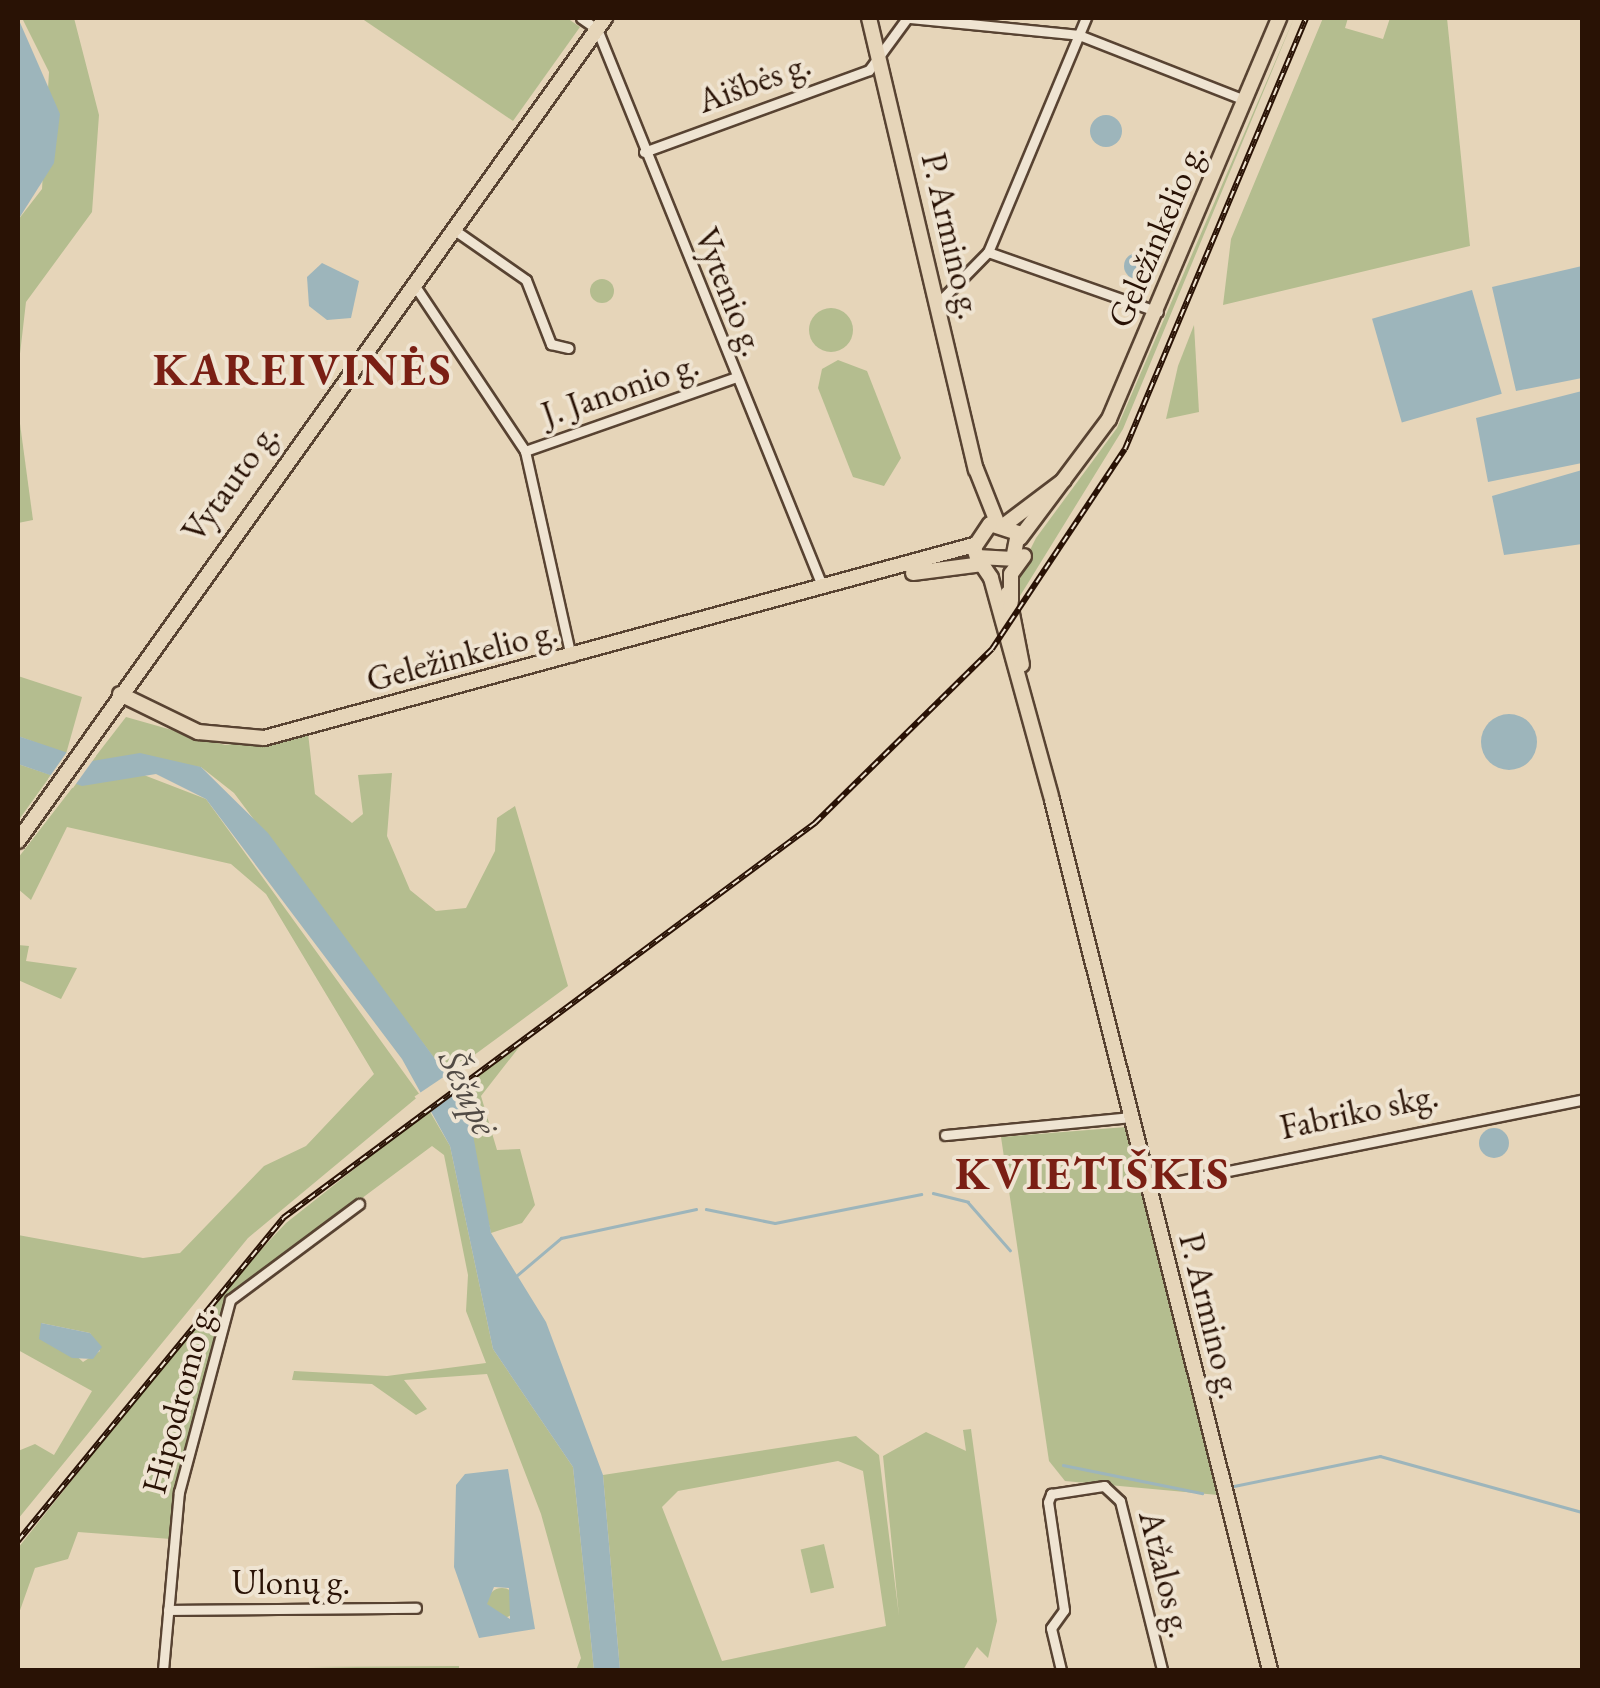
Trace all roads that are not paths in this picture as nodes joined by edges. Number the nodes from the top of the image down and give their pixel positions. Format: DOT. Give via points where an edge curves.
graph roads {
  1 [pos="581,18"];
  2 [pos="869,18"];
  3 [pos="908,18"];
  4 [pos="1086,18"];
  5 [pos="1279,18"];
  6 [pos="601,23"];
  7 [pos="1079,35"];
  8 [pos="880,62"];
  9 [pos="1245,100"];
  10 [pos="644,152"];
  11 [pos="451,228"];
  12 [pos="988,252"];
  13 [pos="412,280"];
  14 [pos="936,304"];
  15 [pos="1158,312"];
  16 [pos="570,348"];
  17 [pos="734,378"];
  18 [pos="525,451"];
  19 [pos="1058,492"];
  20 [pos="994,543"];
  21 [pos="825,591"];
  22 [pos="1005,602"];
  23 [pos="571,657"];
  24 [pos="120,694"];
  25 [pos="18,841"];
  26 [pos="1582,1100"];
  27 [pos="1132,1117"];
  28 [pos="945,1135"];
  29 [pos="1149,1187"];
  30 [pos="360,1204"];
  31 [pos="416,1608"];
  32 [pos="168,1610"];
  33 [pos="162,1670"];
  34 [pos="1061,1670"];
  35 [pos="1162,1670"];
  36 [pos="1270,1670"];
  1 -- 6 [label="street"];
  2 -- 8 [label="main road, P. Armino g."];
  3 -- 7 [label="street"];
  3 -- 8 [label="street"];
  4 -- 7 [label="street"];
  5 -- 9 [label="main road, Geležinkelio g."];
  6 -- 10 [label="street, Vytenio g."];
  6 -- 11 [label="main road, Vytauto g."];
  7 -- 9 [label="street"];
  7 -- 12 [label="street"];
  8 -- 10 [label="street, Aišbės g."];
  8 -- 14 [label="main road, P. Armino g."];
  9 -- 15 [label="main road, Geležinkelio g."];
  10 -- 17 [label="street, Vytenio g."];
  11 -- 13 [label="main road, Vytauto g."];
  11 -- 16 [label="street" via="526,280 551,344"];
  12 -- 14 [label="street"];
  12 -- 15 [label="street"];
  13 -- 18 [label="street"];
  13 -- 24 [label="main road, Vytauto g."];
  14 -- 20 [label="main road, P. Armino g."];
  15 -- 19 [label="main road, Geležinkelio g."];
  17 -- 18 [label="street, J. Janonio g."];
  17 -- 21 [label="street, Vytenio g."];
  18 -- 23 [label="street"];
  19 -- 20 [label="main road, Geležinkelio g."];
  19 -- 22 [label="main road" via="1012,570"];
  20 -- 21 [label="main road, Geležinkelio g."];
  20 -- 21 [label="main road, Geležinkelio g." via="925,571"];
  20 -- 22 [label="main road, P. Armino g."];
  20 -- 22 [label="main road, P. Armino g."];
  21 -- 23 [label="main road, Geležinkelio g."];
  22 -- 27 [label="main road, P. Armino g."];
  23 -- 24 [label="main road, Geležinkelio g." via="250,739 198,732"];
  24 -- 25 [label="main road, Vytauto g."];
  26 -- 29 [label="street, Fabriko skg."];
  27 -- 28 [label="street"];
  27 -- 29 [label="main road, P. Armino g."];
  29 -- 36 [label="main road, P. Armino g."];
  30 -- 32 [label="street, Hipodromo g." via="230,1300 179,1492"];
  31 -- 32 [label="street, Ulonų g."];
  32 -- 33 [label="street, Hipodromo g."];
  34 -- 35 [label="street, Atžalos g." via="1051,1628 1064,1610 1048,1502 1056,1493 1116,1492"];
}
